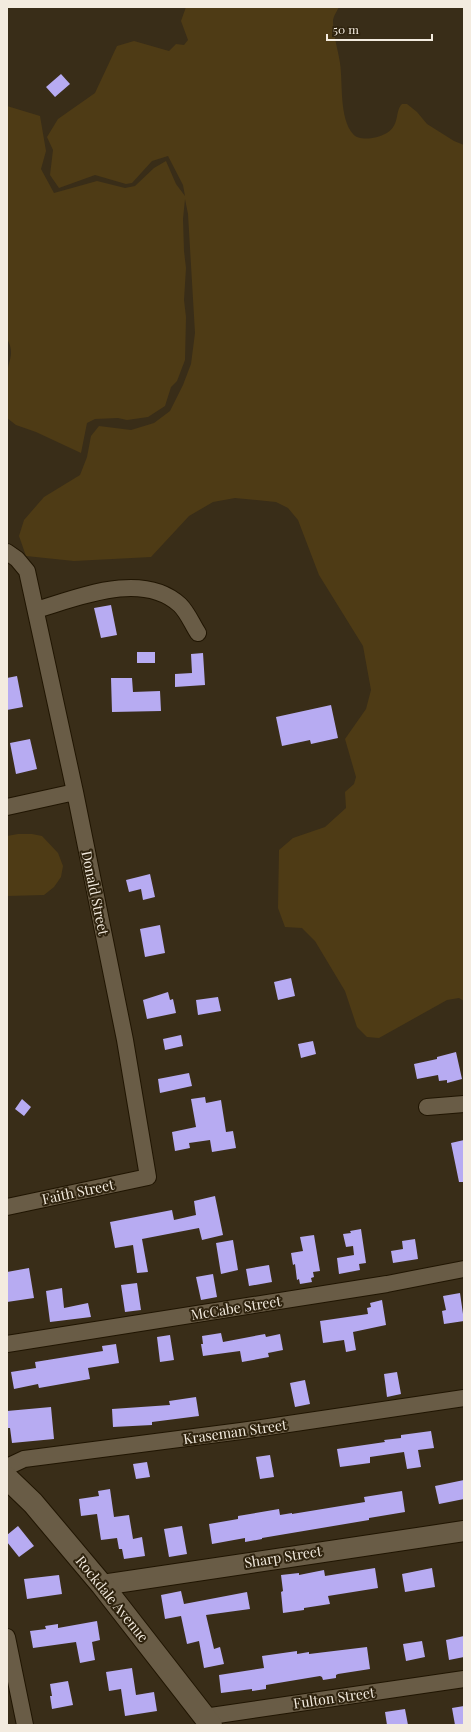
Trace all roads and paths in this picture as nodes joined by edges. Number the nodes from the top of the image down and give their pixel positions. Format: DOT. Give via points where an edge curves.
graph roads {
  1 [pos="7,552"];
  2 [pos="36,610"];
  3 [pos="198,633"];
  4 [pos="75,792"];
  5 [pos="7,807"];
  6 [pos="464,1104"];
  7 [pos="427,1107"];
  8 [pos="148,1177"];
  9 [pos="7,1207"];
  10 [pos="464,1269"];
  11 [pos="7,1344"];
  12 [pos="464,1398"];
  13 [pos="7,1467"];
  14 [pos="7,1478"];
  15 [pos="464,1531"];
  16 [pos="102,1585"];
  17 [pos="7,1637"];
  18 [pos="464,1678"];
  19 [pos="207,1721"];
  20 [pos="25,1725"];
  1 -- 2 [label="street, Donald Street" via="27,571"];
  2 -- 3 [label="street" via="110,589 141,589 161,594 180,605"];
  2 -- 4 [label="street, Donald Street"];
  4 -- 5 [label="street"];
  4 -- 8 [label="street, Donald Street" via="125,1040"];
  6 -- 7 [label="street"];
  8 -- 9 [label="street, Faith Street"];
  10 -- 11 [label="street, McCabe Street" via="386,1284"];
  12 -- 13 [label="street, Kraseman Street" via="241,1431 24,1459"];
  14 -- 16 [label="main road, Rockdale Avenue" via="33,1503"];
  15 -- 16 [label="street, Sharp Street"];
  16 -- 19 [label="main road, Rockdale Avenue"];
  17 -- 20 [label="street"];
  18 -- 19 [label="street, Fulton Street"];
}
